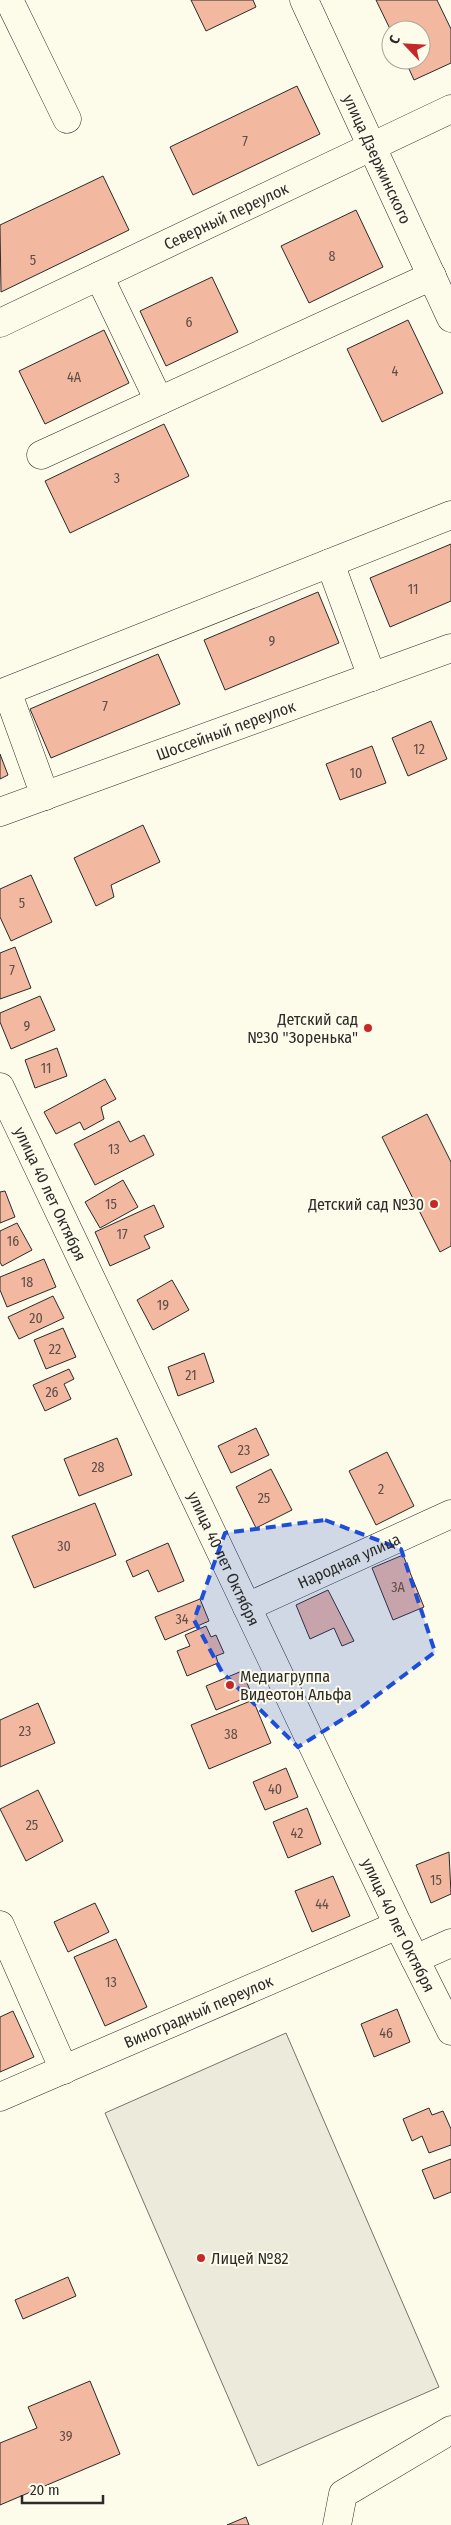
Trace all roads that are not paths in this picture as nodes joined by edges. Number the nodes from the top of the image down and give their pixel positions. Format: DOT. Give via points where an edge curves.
graph roads {
  1 [pos="8,0"];
  2 [pos="304,0"];
  3 [pos="451,109"];
  4 [pos="67,119"];
  5 [pos="372,145"];
  6 [pos="99,276"];
  7 [pos="432,276"];
  8 [pos="451,318"];
  9 [pos="0,323"];
  10 [pos="159,402"];
  11 [pos="41,455"];
  12 [pos="451,515"];
  13 [pos="330,563"];
  14 [pos="451,648"];
  15 [pos="372,677"];
  16 [pos="45,796"];
  17 [pos="0,812"];
  18 [pos="0,1087"];
  19 [pos="451,1514"];
  20 [pos="247,1607"];
  21 [pos="0,1925"];
  22 [pos="398,1925"];
  23 [pos="451,1943"];
  24 [pos="415,1959"];
  25 [pos="451,2031"];
  26 [pos="64,2070"];
  27 [pos="0,2097"];
  28 [pos="451,2430"];
  29 [pos="337,2525"];
  1 -- 4 [label="street"];
  2 -- 5 [label="street, улица Дзержинского"];
  3 -- 5 [label="street, Северный переулок"];
  5 -- 6 [label="street, Северный переулок"];
  5 -- 7 [label="street, улица Дзержинского"];
  6 -- 9 [label="street, Северный переулок"];
  6 -- 10 [label="street"];
  7 -- 8 [label="street, улица Дзержинского"];
  7 -- 10 [label="street"];
  10 -- 11 [label="street"];
  12 -- 13 [label="street"];
  13 -- 15 [label="street"];
  13 -- 16 [label="street" via="7,691"];
  14 -- 15 [label="street, Шоссейный переулок"];
  15 -- 16 [label="street, Шоссейный переулок"];
  16 -- 17 [label="street, Шоссейный переулок"];
  18 -- 20 [label="street, улица 40 лет Октября"];
  19 -- 20 [label="street, Народная улица"];
  20 -- 22 [label="street, улица 40 лет Октября"];
  21 -- 26 [label="street"];
  22 -- 24 [label="street, улица 40 лет Октября"];
  22 -- 26 [label="street, Виноградный переулок"];
  23 -- 24 [label="street"];
  24 -- 25 [label="street, улица 40 лет Октября"];
  26 -- 27 [label="street, Виноградный переулок"];
  28 -- 29 [label="street" via="343,2494"];
}
